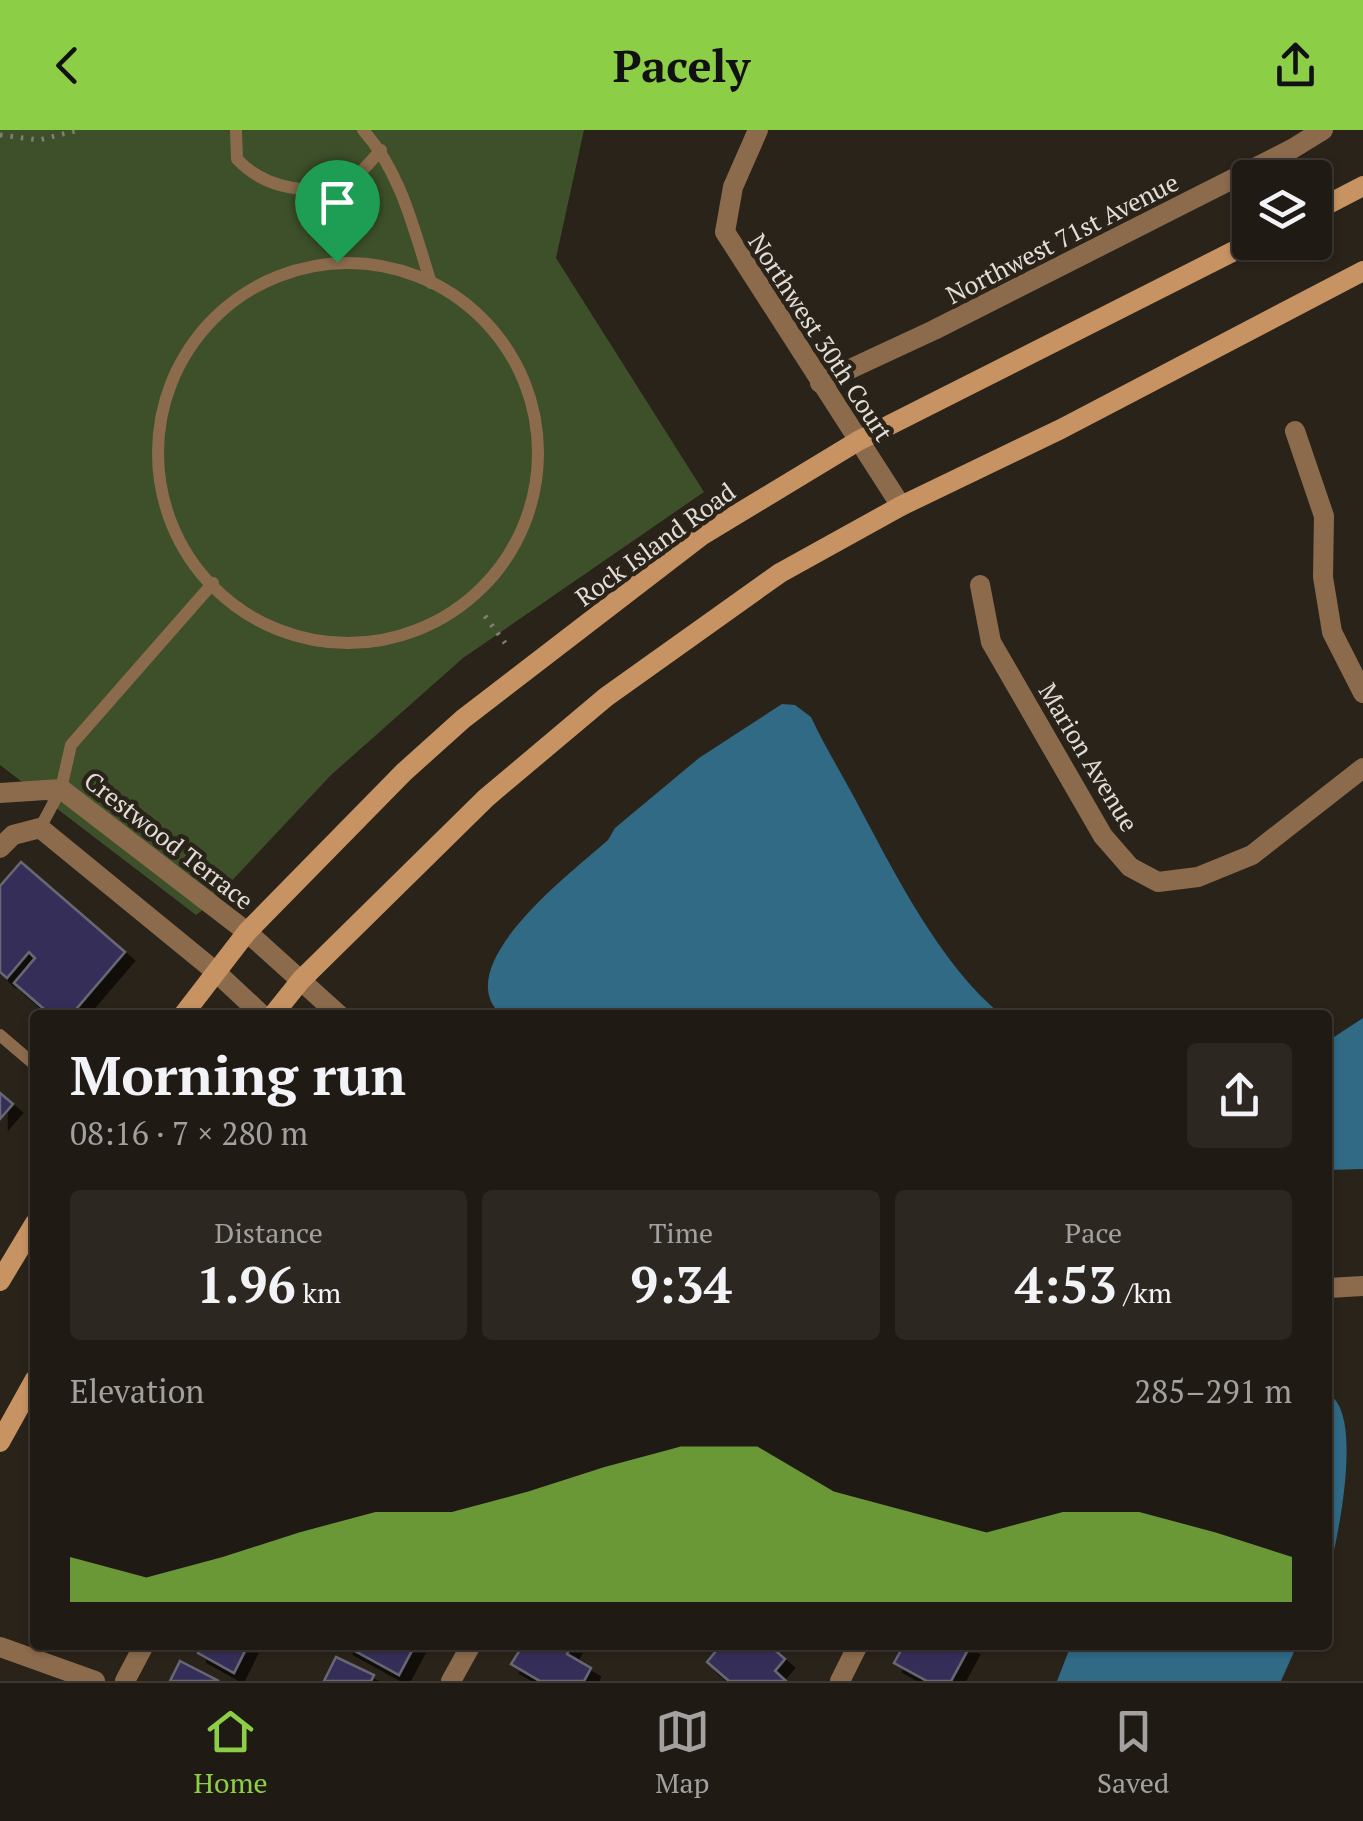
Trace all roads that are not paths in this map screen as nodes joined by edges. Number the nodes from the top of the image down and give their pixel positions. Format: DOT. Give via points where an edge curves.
graph roads {
  1 [pos="236,130"];
  2 [pos="363,130"];
  3 [pos="758,130"];
  4 [pos="1322,130"];
  5 [pos="381,150"];
  6 [pos="1363,186"];
  7 [pos="1332,202"];
  8 [pos="1232,252"];
  9 [pos="1363,271"];
  10 [pos="431,283"];
  11 [pos="820,383"];
  12 [pos="1295,431"];
  13 [pos="858,441"];
  14 [pos="901,506"];
  15 [pos="213,584"];
  16 [pos="980,586"];
  17 [pos="1363,692"];
  18 [pos="1363,768"];
  19 [pos="61,789"];
  20 [pos="0,793"];
  21 [pos="40,828"];
  22 [pos="0,848"];
  23 [pos="247,932"];
  24 [pos="216,972"];
  25 [pos="301,980"];
  26 [pos="187,1010"];
  27 [pos="257,1010"];
  28 [pos="278,1010"];
  29 [pos="334,1010"];
  30 [pos="0,1035"];
  31 [pos="30,1061"];
  32 [pos="30,1231"];
  33 [pos="0,1281"];
  34 [pos="1363,1286"];
  35 [pos="1332,1288"];
  36 [pos="30,1387"];
  37 [pos="0,1442"];
  38 [pos="0,1647"];
  39 [pos="141,1650"];
  40 [pos="468,1650"];
  41 [pos="856,1650"];
  42 [pos="95,1681"];
  43 [pos="125,1681"];
  44 [pos="452,1681"];
  45 [pos="840,1681"];
  1 -- 5 [label="lane" via="237,159 252,175 284,188 354,178"];
  2 -- 5 [label="lane"];
  3 -- 11 [label="street, Northwest 30th Court" via="733,187 724,232"];
  4 -- 11 [label="street, Northwest 71st Avenue"];
  5 -- 10 [label="lane"];
  6 -- 7 [label="main road"];
  8 -- 13 [label="main road, Rock Island Road"];
  9 -- 14 [label="main road"];
  10 -- 15 [label="lane" via="402,270 337,262 274,276 218,311 182,354 158,424 160,490 184,551"];
  10 -- 15 [label="lane" via="457,296 501,338 530,392 539,452 530,512 502,566 459,609 405,636 344,644 284,633 227,600"];
  11 -- 13 [label="street, Northwest 30th Court"];
  12 -- 17 [label="street" via="1324,516 1323,577 1332,632"];
  13 -- 14 [label="street, Northwest 30th Court"];
  13 -- 23 [label="main road, Rock Island Road" via="700,536 463,719"];
  14 -- 25 [label="main road" via="780,574 606,697 486,798"];
  15 -- 19 [label="lane" via="71,745"];
  16 -- 18 [label="street, Marion Avenue" via="991,642 1103,836 1130,867 1158,882 1198,877 1252,855"];
  19 -- 20 [label="street, Crestwood Terrace"];
  19 -- 21 [label="lane"];
  19 -- 23 [label="street, Crestwood Terrace"];
  21 -- 22 [label="street" via="13,835"];
  21 -- 24 [label="street"];
  23 -- 24 [label="main road, Rock Island Road"];
  23 -- 25 [label="street, Crestwood Terrace"];
  24 -- 26 [label="main road, Rock Island Road"];
  24 -- 27 [label="street"];
  25 -- 28 [label="main road"];
  25 -- 29 [label="street, Crestwood Terrace"];
  30 -- 31 [label="lane"];
  32 -- 33 [label="main road"];
  34 -- 35 [label="street"];
  36 -- 37 [label="main road"];
  38 -- 42 [label="street"];
  39 -- 43 [label="street"];
  40 -- 44 [label="street"];
  41 -- 45 [label="street"];
}
